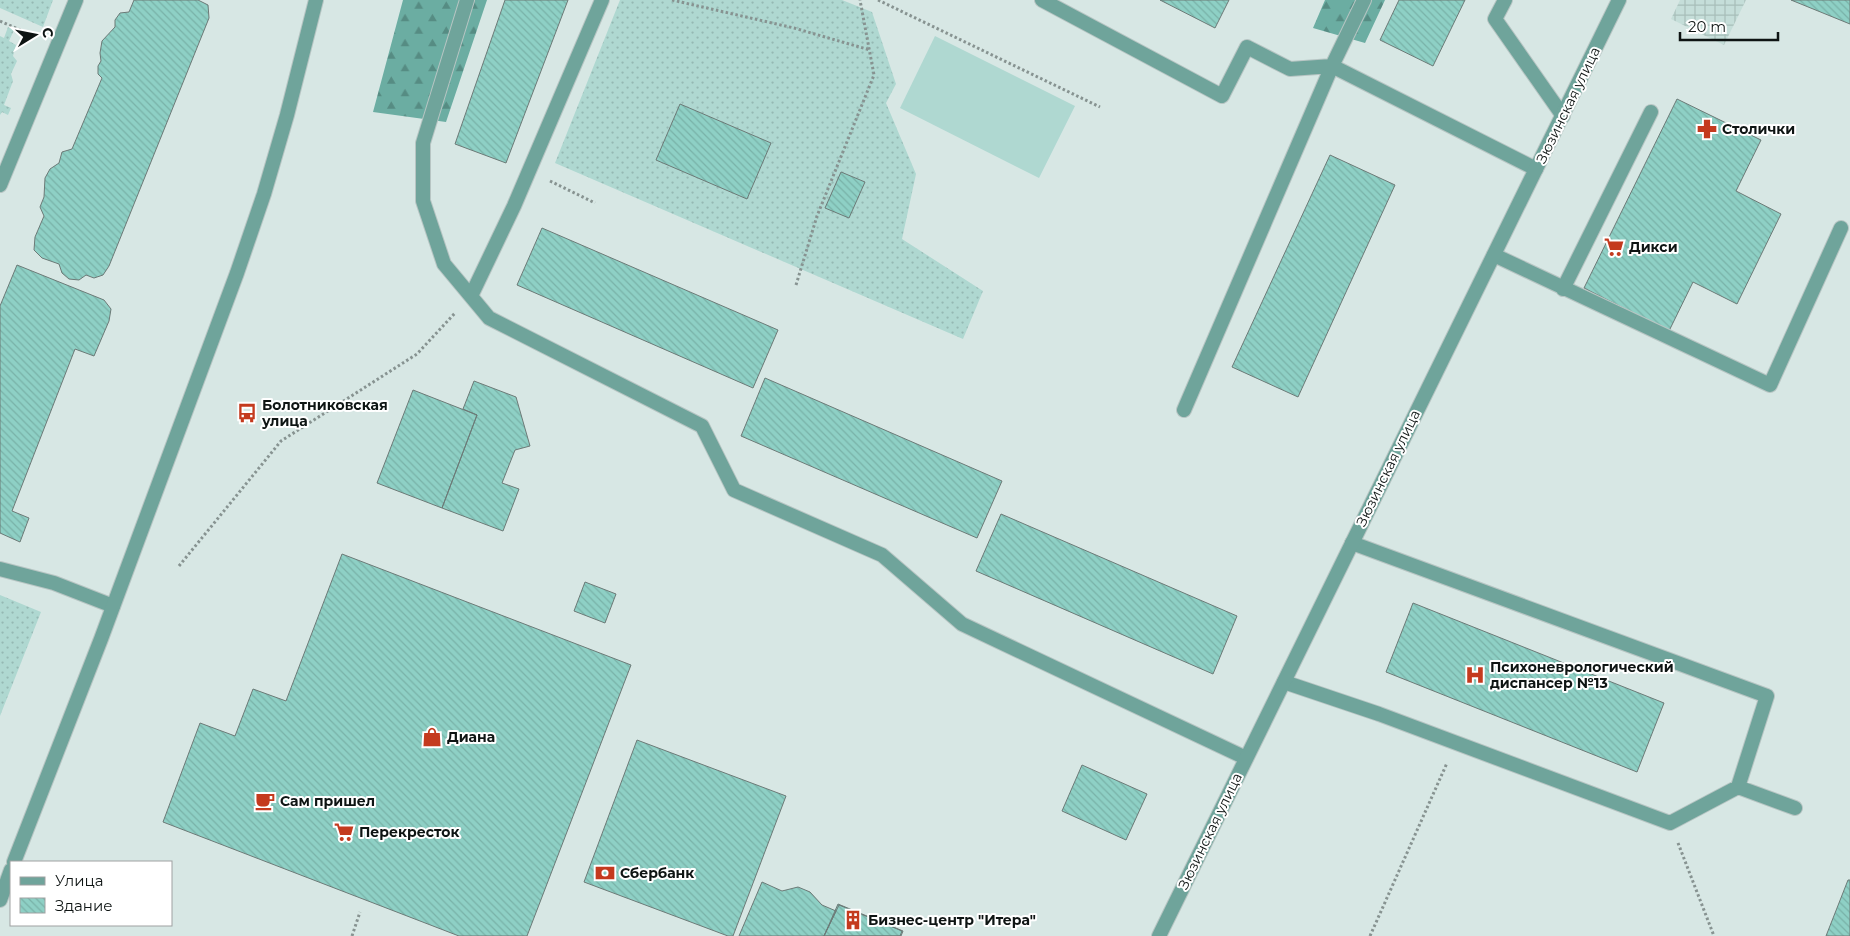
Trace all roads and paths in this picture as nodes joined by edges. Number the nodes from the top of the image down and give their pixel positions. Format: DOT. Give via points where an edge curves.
graph roads {
  1 [pos="76,0"];
  2 [pos="316,0"];
  3 [pos="467,0"];
  4 [pos="602,0"];
  5 [pos="672,0"];
  6 [pos="860,0"];
  7 [pos="878,0"];
  8 [pos="1042,0"];
  9 [pos="1364,0"];
  10 [pos="1505,0"];
  11 [pos="1619,0"];
  12 [pos="0,21"];
  13 [pos="57,46"];
  14 [pos="870,50"];
  15 [pos="1332,66"];
  16 [pos="1100,107"];
  17 [pos="1651,112"];
  18 [pos="1563,116"];
  19 [pos="1536,169"];
  20 [pos="529,172"];
  21 [pos="0,185"];
  22 [pos="595,203"];
  23 [pos="1840,228"];
  24 [pos="1494,255"];
  25 [pos="796,285"];
  26 [pos="1563,289"];
  27 [pos="471,296"];
  28 [pos="1184,410"];
  29 [pos="1352,543"];
  30 [pos="180,566"];
  31 [pos="0,569"];
  32 [pos="113,606"];
  33 [pos="1284,682"];
  34 [pos="1456,742"];
  35 [pos="1246,758"];
  36 [pos="1738,788"];
  37 [pos="1795,808"];
  38 [pos="1670,823"];
  39 [pos="14,861"];
  40 [pos="10,873"];
  41 [pos="0,900"];
  42 [pos="360,912"];
  43 [pos="352,936"];
  44 [pos="1159,936"];
  45 [pos="1370,936"];
  46 [pos="1714,936"];
  1 -- 13 [label="street"];
  2 -- 32 [label="street" via="264,194"];
  3 -- 27 [label="street" via="423,143 423,201 444,264"];
  4 -- 20 [label="street"];
  5 -- 14 [label="path" via="794,28"];
  6 -- 14 [label="path"];
  7 -- 16 [label="path"];
  8 -- 15 [label="street" via="1222,96 1247,47 1290,69"];
  9 -- 15 [label="street"];
  10 -- 18 [label="street" via="1496,19"];
  11 -- 18 [label="street, Зюзинская улица"];
  12 -- 13 [label="path"];
  13 -- 21 [label="street"];
  14 -- 25 [label="path" via="874,75 817,216"];
  15 -- 19 [label="street"];
  15 -- 28 [label="street"];
  17 -- 26 [label="street"];
  18 -- 19 [label="street, Зюзинская улица"];
  19 -- 24 [label="street, Зюзинская улица"];
  20 -- 22 [label="path"];
  20 -- 27 [label="street"];
  23 -- 26 [label="street" via="1770,385"];
  24 -- 26 [label="street"];
  24 -- 29 [label="street, Зюзинская улица"];
  27 -- 30 [label="path" via="417,354 281,441"];
  27 -- 35 [label="street" via="488,318 702,426 734,490 882,555 962,624"];
  29 -- 33 [label="street, Зюзинская улица"];
  29 -- 36 [label="street" via="1767,696"];
  31 -- 32 [label="street" via="54,583"];
  32 -- 39 [label="street"];
  33 -- 34 [label="street"];
  33 -- 35 [label="street, Зюзинская улица"];
  34 -- 38 [label="street"];
  34 -- 45 [label="path"];
  35 -- 44 [label="street, Зюзинская улица"];
  36 -- 37 [label="street"];
  36 -- 38 [label="street"];
  38 -- 46 [label="path"];
  40 -- 41 [label="street"];
  42 -- 43 [label="path"];
}
